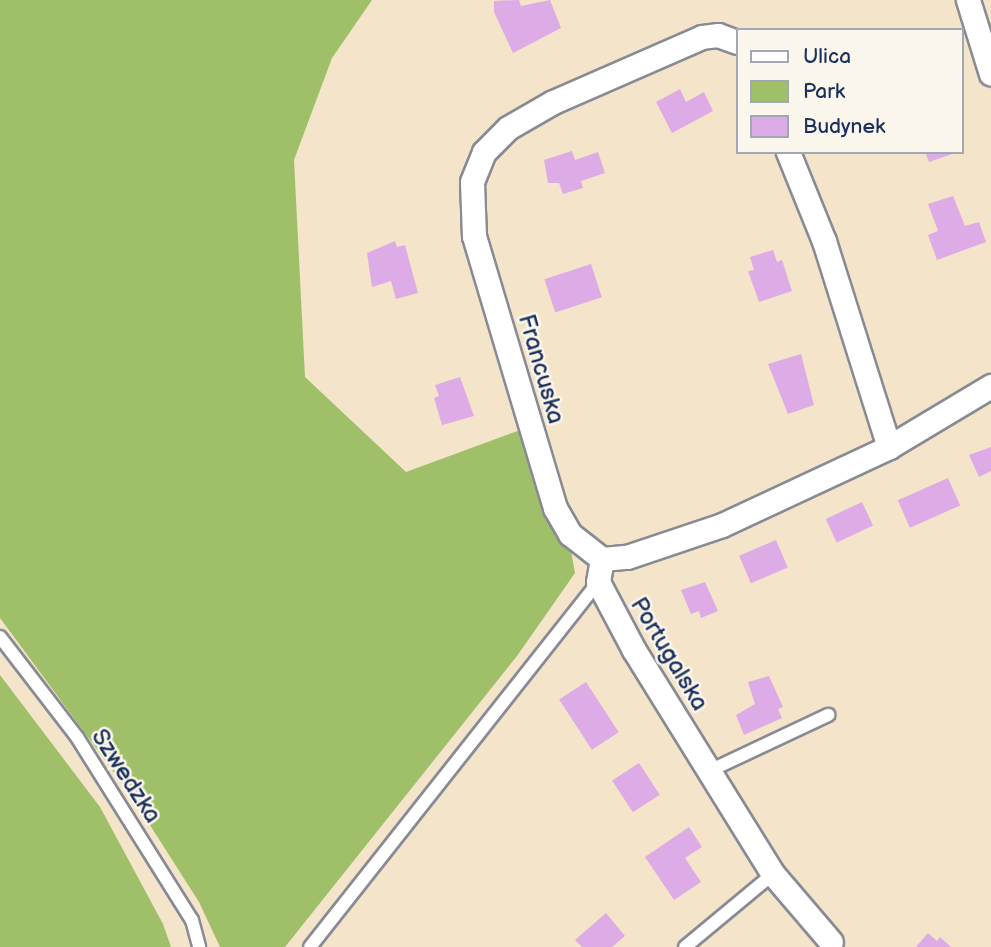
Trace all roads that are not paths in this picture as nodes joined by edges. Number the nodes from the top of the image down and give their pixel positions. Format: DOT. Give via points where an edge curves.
graph roads {
  1 [pos="968,0"];
  2 [pos="736,42"];
  3 [pos="991,74"];
  4 [pos="789,154"];
  5 [pos="991,386"];
  6 [pos="889,447"];
  7 [pos="602,559"];
  8 [pos="598,582"];
  9 [pos="0,637"];
  10 [pos="828,715"];
  11 [pos="709,771"];
  12 [pos="773,874"];
  13 [pos="833,944"];
  14 [pos="199,947"];
  15 [pos="310,947"];
  16 [pos="685,947"];
  1 -- 3 [label="street"];
  2 -- 7 [label="street, Francuska" via="718,35 702,37 553,102 508,128 484,152 472,182 474,236 555,508 570,534"];
  4 -- 6 [label="street" via="824,242"];
  5 -- 6 [label="street"];
  6 -- 7 [label="street" via="722,525 627,557"];
  7 -- 8 [label="street, Portugalska"];
  8 -- 11 [label="street, Portugalska"];
  8 -- 15 [label="lane"];
  9 -- 14 [label="lane, Szwedzka" via="77,737 192,920"];
  10 -- 11 [label="lane"];
  11 -- 12 [label="street, Portugalska"];
  12 -- 13 [label="street, Portugalska"];
  12 -- 16 [label="lane"];
}
